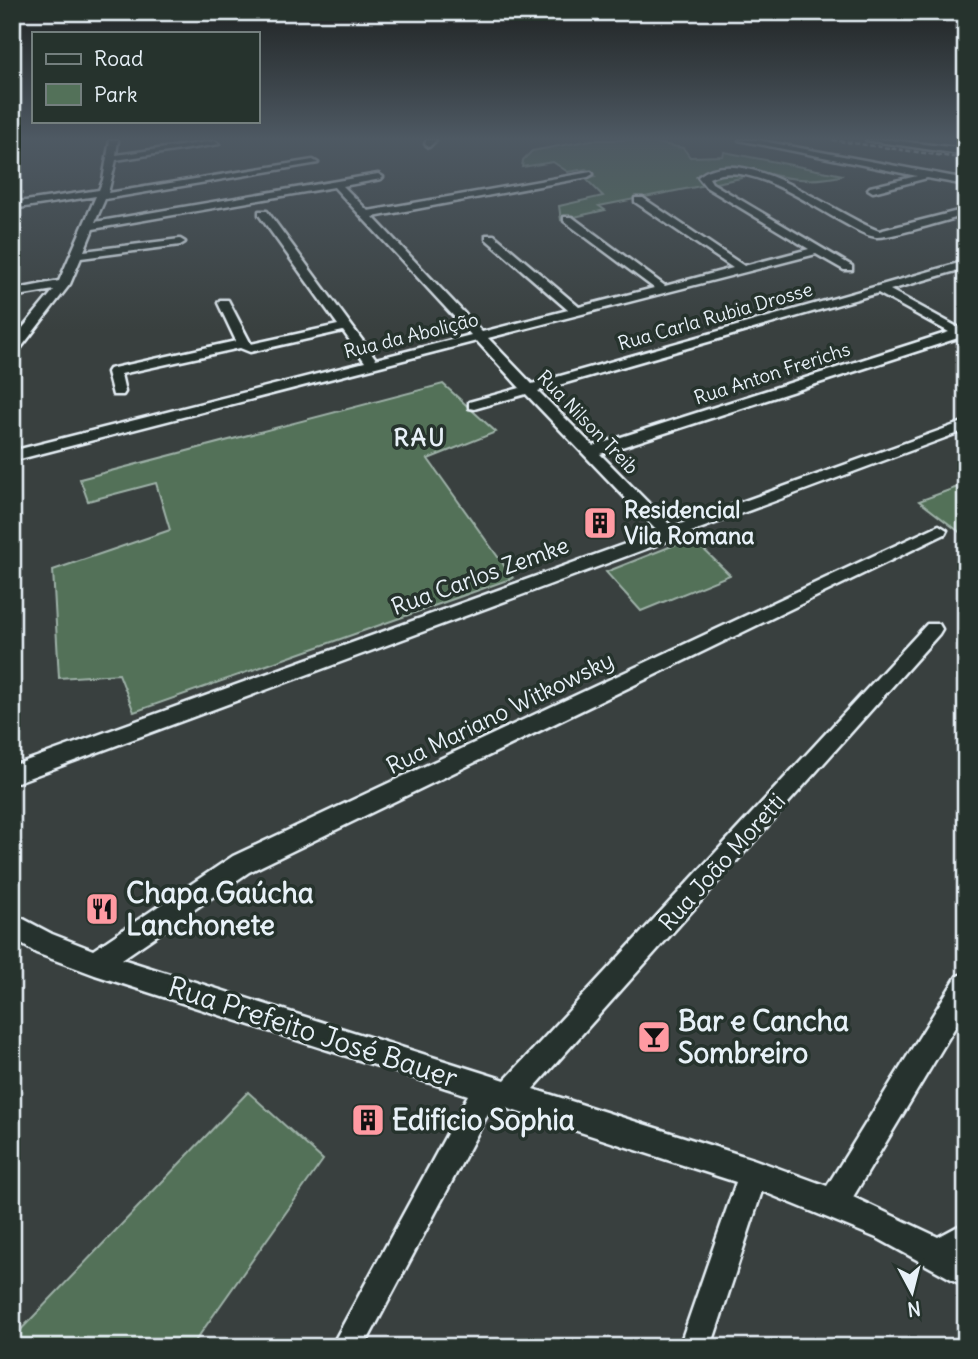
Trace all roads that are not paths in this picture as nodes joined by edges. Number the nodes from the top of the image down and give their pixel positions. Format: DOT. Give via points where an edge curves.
graph roads {
  1 [pos="33,203"];
  2 [pos="99,203"];
  3 [pos="222,203"];
  4 [pos="354,203"];
  5 [pos="428,203"];
  6 [pos="644,203"];
  7 [pos="740,203"];
  8 [pos="814,203"];
  9 [pos="12,206"];
  10 [pos="966,212"];
  11 [pos="262,213"];
  12 [pos="365,215"];
  13 [pos="568,219"];
  14 [pos="90,226"];
  15 [pos="490,237"];
  16 [pos="180,242"];
  17 [pos="818,250"];
  18 [pos="77,256"];
  19 [pos="966,264"];
  20 [pos="848,268"];
  21 [pos="743,270"];
  22 [pos="64,284"];
  23 [pos="880,289"];
  24 [pos="663,290"];
  25 [pos="12,294"];
  26 [pos="224,303"];
  27 [pos="577,312"];
  28 [pos="346,327"];
  29 [pos="964,333"];
  30 [pos="480,337"];
  31 [pos="244,343"];
  32 [pos="12,350"];
  33 [pos="373,364"];
  34 [pos="529,390"];
  35 [pos="118,392"];
  36 [pos="474,405"];
  37 [pos="966,425"];
  38 [pos="590,452"];
  39 [pos="12,456"];
  40 [pos="939,530"];
  41 [pos="669,533"];
  42 [pos="933,629"];
  43 [pos="12,775"];
  44 [pos="12,925"];
  45 [pos="95,963"];
  46 [pos="966,985"];
  47 [pos="498,1091"];
  48 [pos="753,1173"];
  49 [pos="833,1203"];
  50 [pos="966,1237"];
  51 [pos="940,1253"];
  52 [pos="966,1272"];
  53 [pos="347,1347"];
  54 [pos="695,1347"];
  1 -- 9 [label="street"];
  2 -- 14 [label="street"];
  3 -- 14 [label="street"];
  4 -- 12 [label="street, Rua Nilson Treib"];
  5 -- 12 [label="street"];
  6 -- 21 [label="street"];
  7 -- 17 [label="street"];
  8 -- 10 [label="street" via="878,234"];
  11 -- 28 [label="street"];
  12 -- 30 [label="street, Rua Nilson Treib"];
  13 -- 24 [label="street"];
  14 -- 18 [label="street"];
  15 -- 27 [label="street"];
  16 -- 18 [label="street"];
  17 -- 20 [label="street"];
  17 -- 21 [label="street, Rua da Abolição"];
  18 -- 22 [label="street"];
  19 -- 23 [label="street, Rua Carla Rubia Drosse"];
  21 -- 24 [label="street, Rua da Abolição"];
  22 -- 25 [label="street"];
  22 -- 32 [label="street"];
  23 -- 29 [label="street"];
  23 -- 34 [label="street, Rua Carla Rubia Drosse"];
  24 -- 27 [label="street, Rua da Abolição"];
  26 -- 31 [label="street"];
  27 -- 30 [label="street, Rua da Abolição"];
  28 -- 31 [label="street" via="259,348"];
  28 -- 33 [label="street"];
  29 -- 38 [label="street, Rua Anton Frerichs"];
  30 -- 33 [label="street, Rua da Abolição"];
  30 -- 34 [label="street, Rua Nilson Treib"];
  31 -- 35 [label="street" via="114,373"];
  33 -- 39 [label="street, Rua da Abolição"];
  34 -- 36 [label="street, Rua Carla Rubia Drosse"];
  34 -- 38 [label="street, Rua Nilson Treib"];
  37 -- 41 [label="street, Rua Carlos Zemke"];
  38 -- 41 [label="street, Rua Nilson Treib"];
  40 -- 45 [label="street, Rua Mariano Witkowsky" via="241,864"];
  41 -- 43 [label="street, Rua Carlos Zemke"];
  42 -- 47 [label="street, Rua João Moretti"];
  44 -- 45 [label="street, Rua Prefeito José Bauer" via="45,944"];
  45 -- 47 [label="street, Rua Prefeito José Bauer"];
  46 -- 49 [label="street"];
  47 -- 48 [label="street, Rua Prefeito José Bauer"];
  47 -- 53 [label="street, Rua João Moretti"];
  48 -- 49 [label="street, Rua Prefeito José Bauer"];
  48 -- 54 [label="street"];
  49 -- 51 [label="street, Rua Prefeito José Bauer"];
  50 -- 51 [label="street"];
  51 -- 52 [label="street, Rua Prefeito José Bauer"];
}
